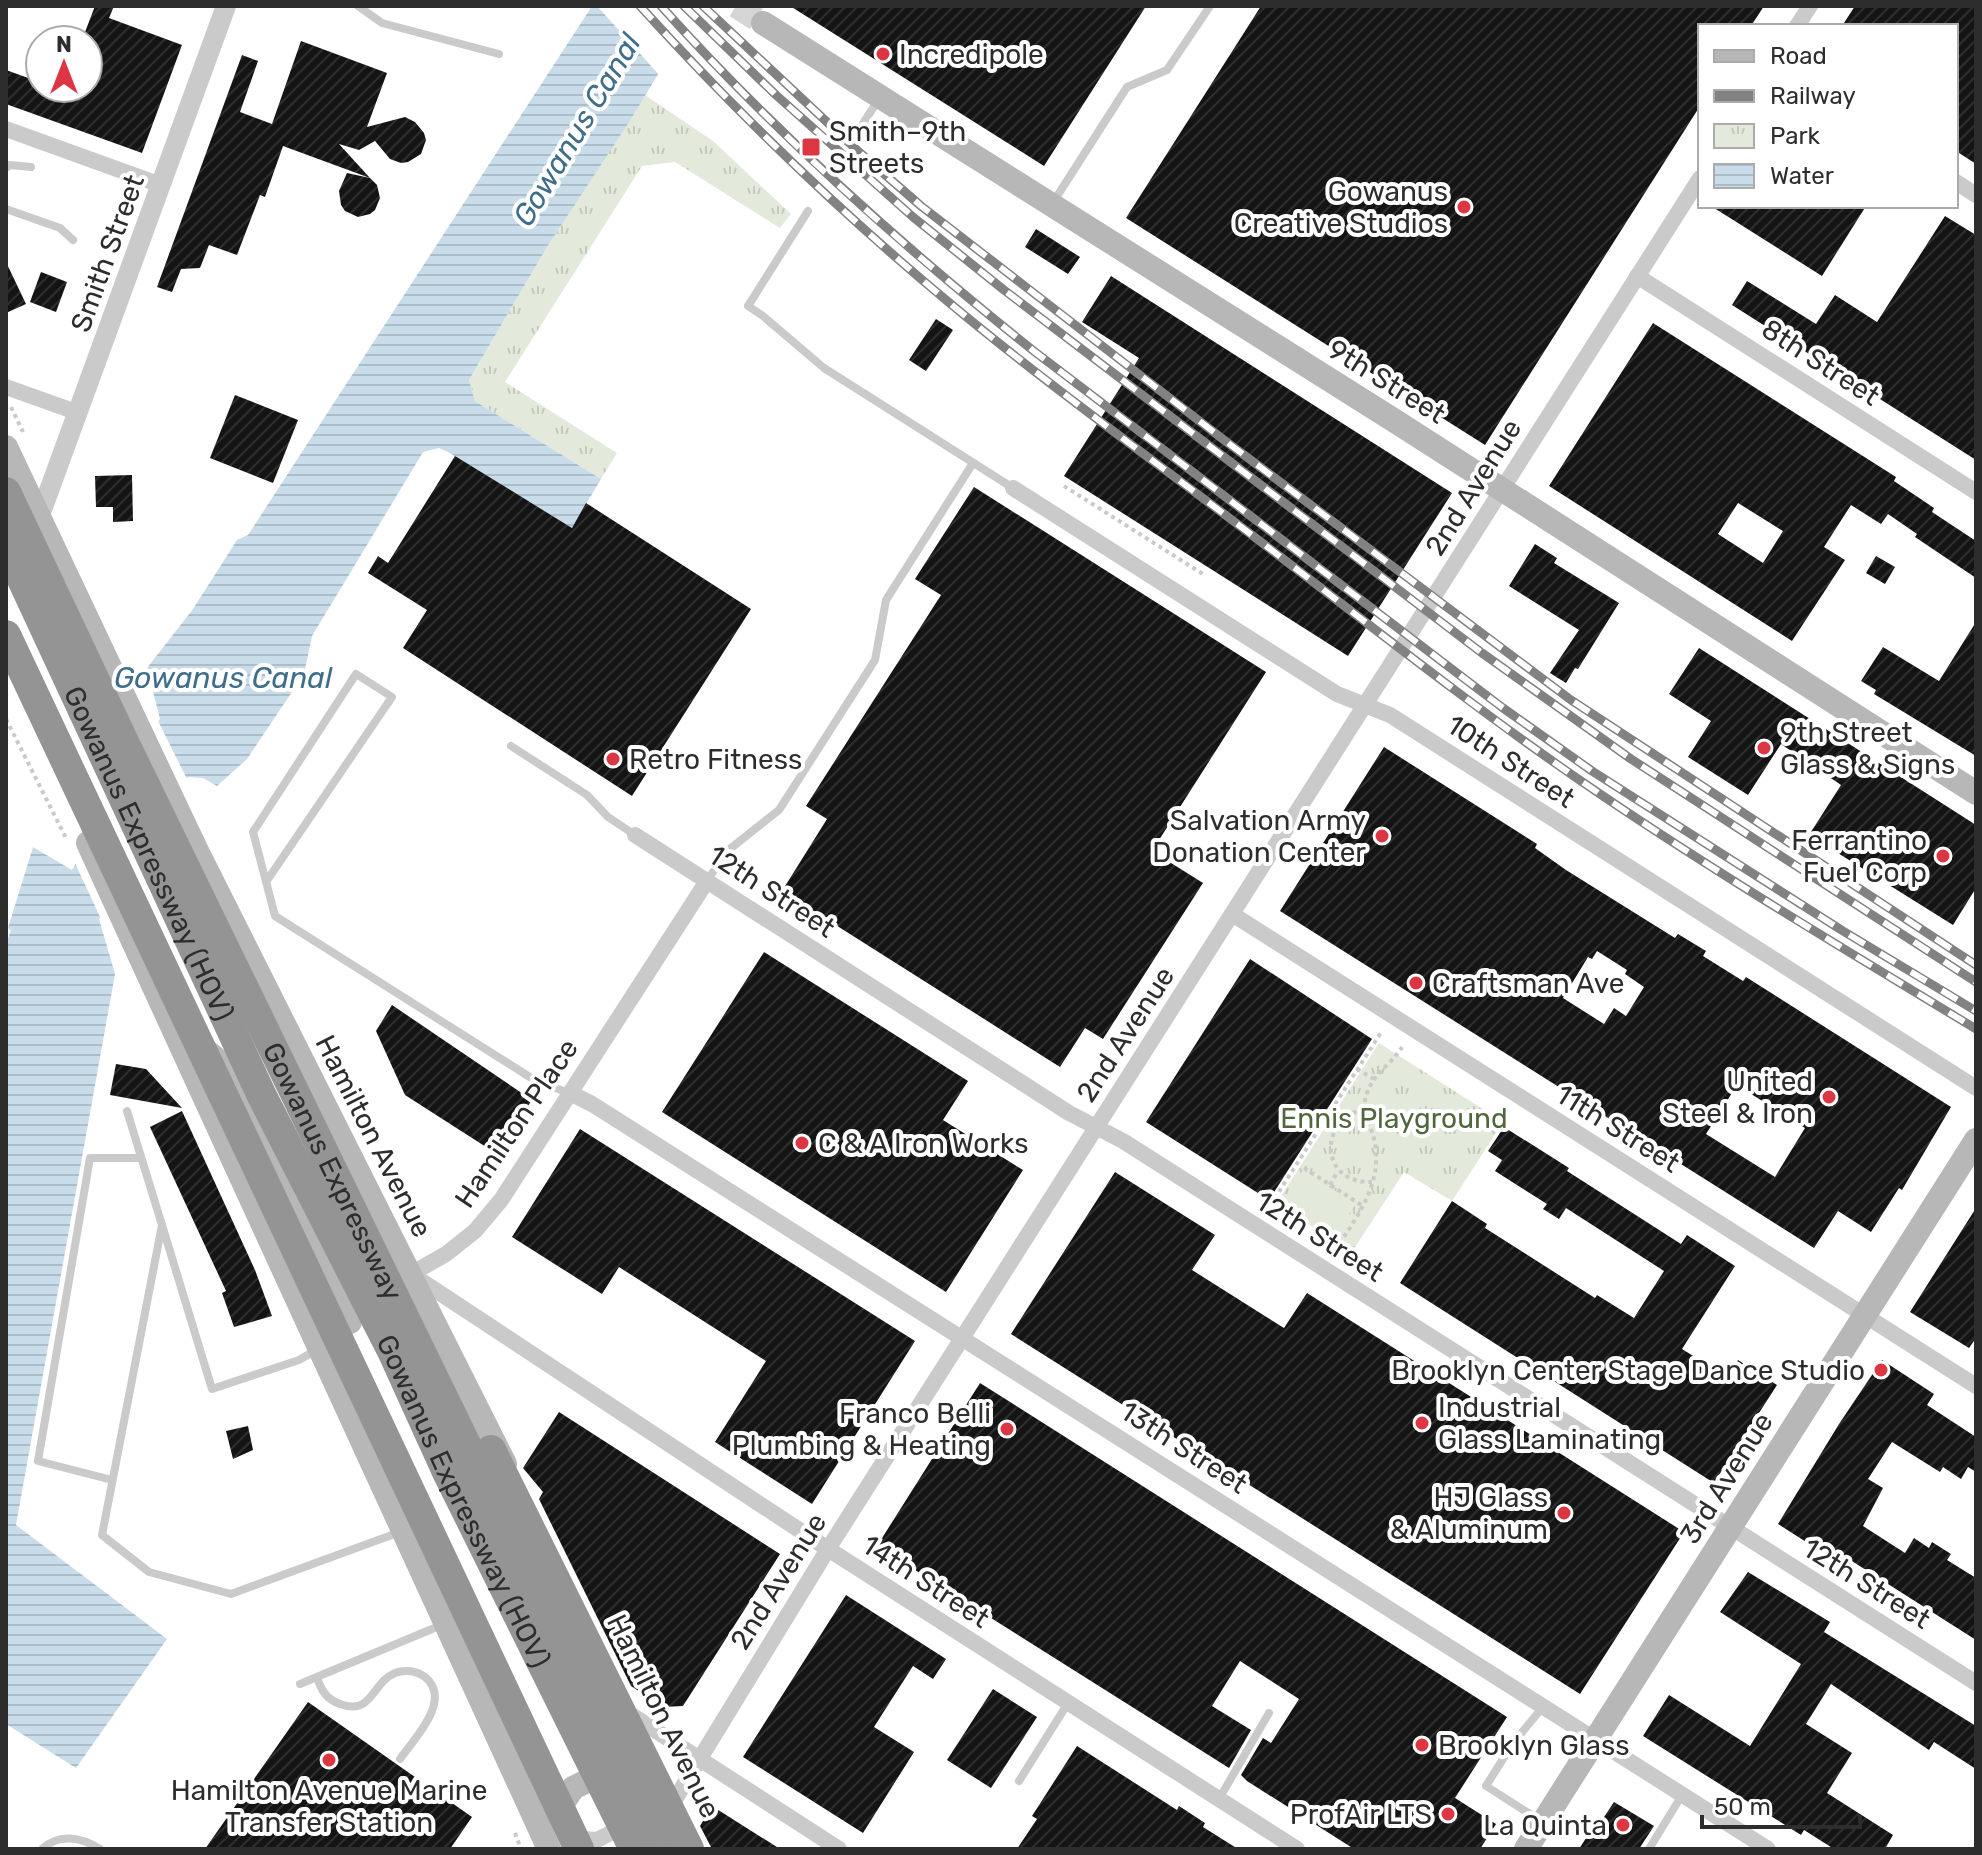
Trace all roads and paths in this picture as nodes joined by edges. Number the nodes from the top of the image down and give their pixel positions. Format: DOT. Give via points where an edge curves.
graph roads {
  1 [pos="226,6"];
  2 [pos="358,6"];
  3 [pos="1210,6"];
  4 [pos="1810,6"];
  5 [pos="763,23"];
  6 [pos="1798,24"];
  7 [pos="499,54"];
  8 [pos="880,98"];
  9 [pos="862,125"];
  10 [pos="6,129"];
  11 [pos="31,167"];
  12 [pos="6,168"];
  13 [pos="1698,181"];
  14 [pos="1958,183"];
  15 [pos="161,185"];
  16 [pos="1976,195"];
  17 [pos="1051,205"];
  18 [pos="6,209"];
  19 [pos="808,211"];
  20 [pos="73,240"];
  21 [pos="1637,276"];
  22 [pos="6,387"];
  23 [pos="79,413"];
  24 [pos="6,447"];
  25 [pos="973,463"];
  26 [pos="1064,486"];
  27 [pos="1013,488"];
  28 [pos="1502,490"];
  29 [pos="6,492"];
  30 [pos="1976,492"];
  31 [pos="39,518"];
  32 [pos="6,545"];
  33 [pos="1206,576"];
  34 [pos="6,635"];
  35 [pos="6,663"];
  36 [pos="1365,705"];
  37 [pos="6,719"];
  38 [pos="511,746"];
  39 [pos="1976,793"];
  40 [pos="635,835"];
  41 [pos="76,838"];
  42 [pos="707,881"];
  43 [pos="266,882"];
  44 [pos="1232,914"];
  45 [pos="1392,1015"];
  46 [pos="170,1022"];
  47 [pos="1402,1047"];
  48 [pos="1357,1069"];
  49 [pos="1374,1079"];
  50 [pos="1976,1088"];
  51 [pos="570,1093"];
  52 [pos="1364,1109"];
  53 [pos="127,1111"];
  54 [pos="1096,1127"];
  55 [pos="1976,1140"];
  56 [pos="141,1158"];
  57 [pos="1304,1168"];
  58 [pos="1338,1171"];
  59 [pos="1373,1182"];
  60 [pos="1330,1185"];
  61 [pos="1363,1206"];
  62 [pos="162,1225"];
  63 [pos="1257,1226"];
  64 [pos="1335,1250"];
  65 [pos="402,1282"];
  66 [pos="1865,1315"];
  67 [pos="350,1322"];
  68 [pos="963,1337"];
  69 [pos="319,1349"];
  70 [pos="1976,1386"];
  71 [pos="112,1480"];
  72 [pos="1730,1527"];
  73 [pos="404,1530"];
  74 [pos="828,1549"];
  75 [pos="448,1622"];
  76 [pos="317,1677"];
  77 [pos="1976,1683"];
  78 [pos="300,1684"];
  79 [pos="1068,1702"];
  80 [pos="1543,1707"];
  81 [pos="1269,1713"];
  82 [pos="630,1714"];
  83 [pos="1595,1740"];
  84 [pos="400,1759"];
  85 [pos="698,1759"];
  86 [pos="653,1761"];
  87 [pos="1019,1781"];
  88 [pos="1682,1795"];
  89 [pos="1219,1799"];
  90 [pos="674,1801"];
  91 [pos="1543,1822"];
  92 [pos="546,1842"];
  93 [pos="42,1849"];
  94 [pos="100,1849"];
  95 [pos="579,1849"];
  96 [pos="634,1849"];
  97 [pos="663,1849"];
  98 [pos="689,1849"];
  99 [pos="697,1849"];
  100 [pos="839,1849"];
  101 [pos="1297,1849"];
  102 [pos="1526,1849"];
  103 [pos="1649,1849"];
  104 [pos="1768,1849"];
  1 -- 15 [label="street, Smith Street"];
  2 -- 7 [label="lane" via="382,23"];
  3 -- 17 [label="lane" via="1167,70 1127,87"];
  4 -- 6 [label="street"];
  5 -- 8 [label="main road, 9th Street"];
  8 -- 9 [label="lane"];
  8 -- 17 [label="main road, 9th Street"];
  10 -- 15 [label="street"];
  11 -- 12 [label="lane"];
  13 -- 21 [label="street, 2nd Avenue"];
  14 -- 16 [label="street"];
  15 -- 23 [label="street, Smith Street"];
  17 -- 28 [label="main road, 9th Street"];
  18 -- 20 [label="lane" via="60,228"];
  19 -- 25 [label="lane" via="748,306 824,368"];
  21 -- 28 [label="street, 2nd Avenue"];
  21 -- 30 [label="street, 8th Street"];
  22 -- 23 [label="street"];
  23 -- 31 [label="street, Smith Street"];
  24 -- 31 [label="main road, Hamilton Avenue"];
  25 -- 27 [label="lane"];
  25 -- 42 [label="lane" via="886,600 875,660 779,810 726,852"];
  26 -- 33 [label="path"];
  27 -- 36 [label="street, 10th Street" via="1337,694"];
  28 -- 36 [label="street, 2nd Avenue"];
  28 -- 39 [label="main road, 9th Street"];
  29 -- 65 [label="highway, Gowanus Expressway, bridge" via="123,740"];
  31 -- 65 [label="main road, Hamilton Avenue"];
  32 -- 96 [label="highway, Gowanus Expressway (HOV), bridge" via="262,1096"];
  34 -- 95 [label="highway, bridge"];
  35 -- 41 [label="main road"];
  36 -- 44 [label="street, 2nd Avenue"];
  36 -- 50 [label="street, 10th Street" via="1390,715"];
  37 -- 41 [label="path"];
  38 -- 40 [label="lane" via="587,795"];
  40 -- 42 [label="street, 12th Street"];
  41 -- 46 [label="main road"];
  42 -- 51 [label="street, Hamilton Place"];
  42 -- 54 [label="street, 12th Street"];
  43 -- 43 [label="lane" via="253,832 356,674 392,697"];
  43 -- 51 [label="lane" via="275,916 536,1081"];
  44 -- 45 [label="street, 11th Street"];
  44 -- 54 [label="street, 2nd Avenue"];
  45 -- 48 [label="path"];
  45 -- 66 [label="street, 11th Street"];
  46 -- 67 [label="main road" via="228,1069"];
  46 -- 69 [label="main road"];
  47 -- 49 [label="path"];
  48 -- 49 [label="path"];
  48 -- 63 [label="path"];
  49 -- 52 [label="path"];
  51 -- 65 [label="street, Hamilton Place" via="475,1231"];
  51 -- 68 [label="street, 13th Street"];
  52 -- 58 [label="path" via="1346,1116 1334,1133 1331,1150"];
  52 -- 59 [label="path" via="1374,1141"];
  53 -- 56 [label="lane"];
  54 -- 63 [label="street, 12th Street"];
  54 -- 68 [label="street, 2nd Avenue"];
  55 -- 66 [label="main road, 3rd Avenue"];
  56 -- 62 [label="lane"];
  56 -- 71 [label="lane" via="90,1158 38,1461"];
  57 -- 60 [label="path"];
  58 -- 59 [label="path" via="1352,1180"];
  58 -- 60 [label="path"];
  59 -- 61 [label="path"];
  60 -- 61 [label="path"];
  61 -- 64 [label="path"];
  62 -- 69 [label="lane" via="212,1389"];
  62 -- 71 [label="lane"];
  63 -- 72 [label="street, 12th Street"];
  65 -- 67 [label="street, Hamilton Place"];
  65 -- 74 [label="street, 14th Street"];
  65 -- 82 [label="main road, Hamilton Avenue"];
  65 -- 97 [label="highway, Gowanus Expressway, bridge"];
  65 -- 98 [label="highway, bridge" via="439,1345"];
  66 -- 70 [label="street, 11th Street"];
  66 -- 72 [label="main road, 3rd Avenue"];
  67 -- 69 [label="street, Hamilton Place"];
  68 -- 74 [label="street, 2nd Avenue"];
  68 -- 80 [label="street, 13th Street"];
  69 -- 73 [label="main road"];
  71 -- 73 [label="lane" via="102,1535 149,1572 231,1594"];
  72 -- 77 [label="street, 12th Street"];
  72 -- 83 [label="main road, 3rd Avenue"];
  73 -- 75 [label="main road"];
  74 -- 79 [label="street, 14th Street"];
  74 -- 85 [label="street, 2nd Avenue"];
  75 -- 76 [label="lane"];
  75 -- 92 [label="main road"];
  76 -- 78 [label="lane"];
  76 -- 84 [label="lane" via="326,1696 352,1707 368,1701 396,1672 427,1678 434,1693 433,1709"];
  79 -- 87 [label="lane"];
  79 -- 89 [label="street, 14th Street"];
  80 -- 83 [label="street, 13th Street"];
  80 -- 91 [label="lane" via="1486,1786"];
  81 -- 89 [label="lane"];
  82 -- 85 [label="street"];
  82 -- 86 [label="main road, Hamilton Avenue"];
  83 -- 88 [label="street, 13th Street"];
  83 -- 91 [label="main road, 3rd Avenue"];
  85 -- 90 [label="street, 2nd Avenue"];
  85 -- 100 [label="street"];
  86 -- 90 [label="main road, Hamilton Avenue"];
  86 -- 92 [label="main road" via="618,1765 573,1788"];
  88 -- 103 [label="lane"];
  88 -- 104 [label="street, 13th Street"];
  89 -- 101 [label="street, 14th Street"];
  90 -- 92 [label="street" via="597,1840"];
  90 -- 99 [label="main road, Hamilton Avenue"];
  91 -- 102 [label="main road, 3rd Avenue"];
  93 -- 94 [label="lane" via="62,1837 87,1840"];
}
